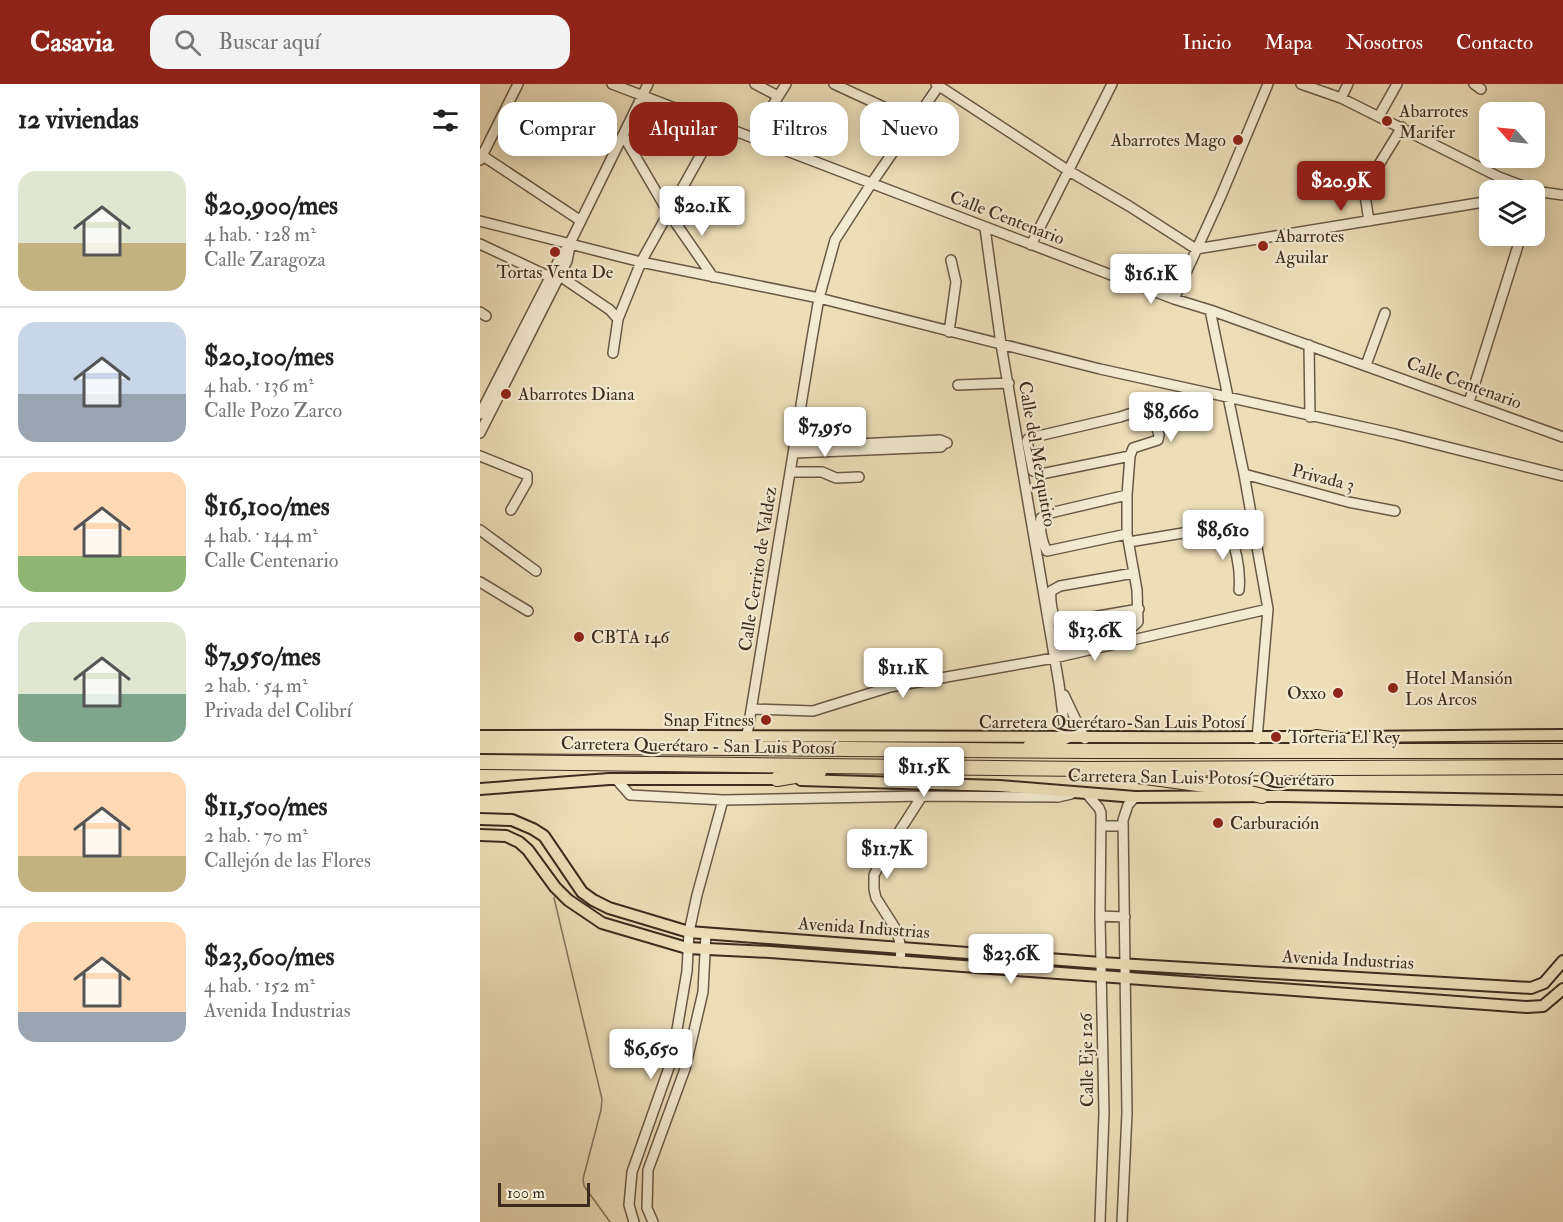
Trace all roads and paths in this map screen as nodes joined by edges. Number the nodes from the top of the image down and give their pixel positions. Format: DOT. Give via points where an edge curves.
graph roads {
  1 [pos="518,84"];
  2 [pos="612,84"];
  3 [pos="648,84"];
  4 [pos="755,84"];
  5 [pos="786,84"];
  6 [pos="834,84"];
  7 [pos="1112,84"];
  8 [pos="1268,84"];
  9 [pos="1300,84"];
  10 [pos="1348,84"];
  11 [pos="1397,84"];
  12 [pos="938,85"];
  13 [pos="642,96"];
  14 [pos="778,96"];
  15 [pos="1341,98"];
  16 [pos="658,102"];
  17 [pos="774,102"];
  18 [pos="873,102"];
  19 [pos="927,102"];
  20 [pos="1379,116"];
  21 [pos="1402,127"];
  22 [pos="623,135"];
  23 [pos="700,156"];
  24 [pos="801,156"];
  25 [pos="890,156"];
  26 [pos="481,157"];
  27 [pos="1069,171"];
  28 [pos="1506,180"];
  29 [pos="871,184"];
  30 [pos="1545,193"];
  31 [pos="1563,195"];
  32 [pos="1479,203"];
  33 [pos="668,212"];
  34 [pos="480,221"];
  35 [pos="581,221"];
  36 [pos="1369,221"];
  37 [pos="985,228"];
  38 [pos="570,243"];
  39 [pos="480,244"];
  40 [pos="1031,245"];
  41 [pos="1518,246"];
  42 [pos="1196,249"];
  43 [pos="951,260"];
  44 [pos="641,262"];
  45 [pos="560,276"];
  46 [pos="550,278"];
  47 [pos="712,278"];
  48 [pos="819,298"];
  49 [pos="1174,299"];
  50 [pos="1210,310"];
  51 [pos="538,311"];
  52 [pos="1385,313"];
  53 [pos="618,320"];
  54 [pos="949,332"];
  55 [pos="1001,344"];
  56 [pos="1309,345"];
  57 [pos="613,353"];
  58 [pos="1366,365"];
  59 [pos="500,383"];
  60 [pos="1009,383"];
  61 [pos="958,385"];
  62 [pos="1228,396"];
  63 [pos="1469,402"];
  64 [pos="1150,407"];
  65 [pos="480,414"];
  66 [pos="1190,417"];
  67 [pos="1310,417"];
  68 [pos="480,433"];
  69 [pos="1563,436"];
  70 [pos="946,443"];
  71 [pos="794,450"];
  72 [pos="1132,452"];
  73 [pos="480,456"];
  74 [pos="791,472"];
  75 [pos="1244,474"];
  76 [pos="1563,476"];
  77 [pos="859,477"];
  78 [pos="1127,495"];
  79 [pos="511,510"];
  80 [pos="1395,511"];
  81 [pos="1236,524"];
  82 [pos="1224,526"];
  83 [pos="480,530"];
  84 [pos="1128,538"];
  85 [pos="536,571"];
  86 [pos="1134,573"];
  87 [pos="480,582"];
  88 [pos="1239,590"];
  89 [pos="1268,609"];
  90 [pos="528,611"];
  91 [pos="1138,612"];
  92 [pos="1129,634"];
  93 [pos="1053,653"];
  94 [pos="1059,684"];
  95 [pos="752,709"];
  96 [pos="747,735"];
  97 [pos="1563,735"];
  98 [pos="480,736"];
  99 [pos="1316,737"];
  100 [pos="1064,739"];
  101 [pos="1085,739"];
  102 [pos="1257,739"];
  103 [pos="480,746"];
  104 [pos="1008,750"];
  105 [pos="1563,751"];
  106 [pos="1436,752"];
  107 [pos="480,762"];
  108 [pos="855,766"];
  109 [pos="1563,767"];
  110 [pos="1089,769"];
  111 [pos="616,779"];
  112 [pos="777,779"];
  113 [pos="480,789"];
  114 [pos="1073,793"];
  115 [pos="1087,794"];
  116 [pos="922,796"];
  117 [pos="1262,796"];
  118 [pos="1135,797"];
  119 [pos="723,800"];
  120 [pos="1563,801"];
  121 [pos="480,819"];
  122 [pos="1101,826"];
  123 [pos="1123,826"];
  124 [pos="480,835"];
  125 [pos="1100,916"];
  126 [pos="1125,917"];
  127 [pos="689,932"];
  128 [pos="706,934"];
  129 [pos="687,948"];
  130 [pos="901,948"];
  131 [pos="705,950"];
  132 [pos="1563,961"];
  133 [pos="900,962"];
  134 [pos="1101,963"];
  135 [pos="1127,964"];
  136 [pos="1102,976"];
  137 [pos="1323,976"];
  138 [pos="1126,978"];
  139 [pos="1481,984"];
  140 [pos="1563,989"];
  141 [pos="1323,994"];
  142 [pos="1481,1005"];
  143 [pos="634,1222"];
  144 [pos="653,1222"];
  145 [pos="1100,1222"];
  146 [pos="1122,1222"];
  1 -- 26 [label="street"];
  2 -- 13 [label="street, Calle Centenario"];
  3 -- 13 [label="street"];
  4 -- 14 [label="street"];
  5 -- 14 [label="street"];
  6 -- 18 [label="street"];
  7 -- 27 [label="street"];
  8 -- 42 [label="street"];
  9 -- 15 [label="street"];
  10 -- 15 [label="street"];
  11 -- 20 [label="street"];
  12 -- 19 [label="street, Calle Cerrito de Valdez"];
  12 -- 27 [label="street"];
  13 -- 16 [label="street, Calle Centenario"];
  13 -- 22 [label="street"];
  14 -- 17 [label="street"];
  15 -- 20 [label="street"];
  20 -- 21 [label="street"];
  21 -- 28 [label="street"];
  21 -- 36 [label="street" via="1364,189"];
  22 -- 33 [label="street"];
  22 -- 35 [label="street"];
  23 -- 33 [label="street"];
  24 -- 29 [label="street, Calle Centenario"];
  25 -- 29 [label="street, Calle Cerrito de Valdez"];
  26 -- 35 [label="street"];
  27 -- 40 [label="street"];
  27 -- 42 [label="street"];
  29 -- 37 [label="street, Calle Centenario"];
  29 -- 48 [label="street, Calle Cerrito de Valdez" via="835,240"];
  30 -- 31 [label="street"];
  32 -- 36 [label="street"];
  33 -- 44 [label="street"];
  33 -- 47 [label="street"];
  34 -- 38 [label="street"];
  35 -- 38 [label="street"];
  36 -- 42 [label="street"];
  37 -- 40 [label="street, Calle Centenario"];
  37 -- 55 [label="street, Calle del Mezquitito"];
  38 -- 44 [label="street"];
  38 -- 45 [label="street"];
  38 -- 46 [label="street"];
  39 -- 46 [label="street"];
  40 -- 49 [label="street, Calle Centenario"];
  41 -- 63 [label="street"];
  42 -- 49 [label="street"];
  43 -- 54 [label="street" via="956,282"];
  44 -- 47 [label="street"];
  44 -- 53 [label="street"];
  45 -- 51 [label="street"];
  45 -- 53 [label="street" via="610,310"];
  46 -- 51 [label="street"];
  47 -- 48 [label="street"];
  48 -- 54 [label="street"];
  48 -- 71 [label="street, Calle Cerrito de Valdez"];
  49 -- 50 [label="street, Calle Centenario"];
  50 -- 56 [label="street, Calle Centenario"];
  50 -- 62 [label="street"];
  51 -- 59 [label="street"];
  52 -- 58 [label="street"];
  53 -- 57 [label="street"];
  54 -- 55 [label="street"];
  55 -- 60 [label="street, Calle del Mezquitito"];
  55 -- 62 [label="street"];
  56 -- 58 [label="street, Calle Centenario"];
  56 -- 67 [label="street"];
  58 -- 63 [label="street, Calle Centenario"];
  59 -- 65 [label="street"];
  59 -- 68 [label="street"];
  60 -- 61 [label="street"];
  60 -- 93 [label="street, Calle del Mezquitito"];
  62 -- 67 [label="street"];
  62 -- 75 [label="street"];
  63 -- 69 [label="street, Calle Centenario"];
  64 -- 66 [label="street"];
  64 -- 72 [label="street" via="1158,440"];
  64 -- 72 [label="street" via="1027,441 1032,469 1041,474"];
  67 -- 76 [label="street"];
  70 -- 71 [label="street" via="941,447"];
  71 -- 74 [label="street, Calle Cerrito de Valdez"];
  72 -- 78 [label="street"];
  73 -- 79 [label="street" via="527,475"];
  74 -- 77 [label="street"];
  74 -- 95 [label="street, Calle Cerrito de Valdez"];
  75 -- 80 [label="street, Privada 3"];
  75 -- 89 [label="street"];
  78 -- 84 [label="street"];
  78 -- 84 [label="street" via="1050,513 1040,522 1047,551"];
  81 -- 82 [label="street"];
  82 -- 84 [label="street"];
  82 -- 88 [label="street" via="1231,535 1240,574"];
  83 -- 85 [label="street"];
  84 -- 86 [label="street"];
  86 -- 91 [label="street"];
  86 -- 91 [label="street" via="1051,591 1058,623"];
  87 -- 90 [label="street"];
  89 -- 92 [label="street"];
  89 -- 102 [label="street"];
  91 -- 92 [label="street" via="1131,619"];
  92 -- 93 [label="street"];
  93 -- 94 [label="street, Calle del Mezquitito"];
  93 -- 95 [label="street" via="890,687 813,711"];
  94 -- 100 [label="street, Calle del Mezquitito"];
  94 -- 101 [label="street, Calle del Mezquitito"];
  95 -- 96 [label="street, Calle Cerrito de Valdez"];
  96 -- 98 [label="main road, Carretera Querétaro-San Luis Potosí"];
  96 -- 100 [label="main road, Carretera Querétaro-San Luis Potosí"];
  97 -- 99 [label="main road, Carretera Querétaro-San Luis Potosí"];
  99 -- 102 [label="main road, Carretera Querétaro-San Luis Potosí"];
  99 -- 106 [label="highway"];
  100 -- 101 [label="main road, Carretera Querétaro-San Luis Potosí"];
  100 -- 104 [label="highway"];
  101 -- 102 [label="main road, Carretera Querétaro-San Luis Potosí"];
  103 -- 104 [label="highway, Carretera Querétaro - San Luis Potosí"];
  104 -- 106 [label="highway, Carretera Querétaro - San Luis Potosí"];
  105 -- 106 [label="highway, Carretera Querétaro - San Luis Potosí"];
  107 -- 108 [label="highway, Carretera Querétaro - San Luis Potosí"];
  108 -- 110 [label="highway, Carretera Querétaro - San Luis Potosí"];
  108 -- 112 [label="highway"];
  109 -- 110 [label="highway, Carretera Querétaro - San Luis Potosí"];
  110 -- 117 [label="highway"];
  111 -- 112 [label="main road, Carretera San Luis Potosí-Querétaro"];
  111 -- 113 [label="main road, Carretera San Luis Potosí-Querétaro"];
  111 -- 119 [label="street" via="630,795"];
  112 -- 114 [label="main road, Carretera San Luis Potosí-Querétaro" via="1000,786"];
  114 -- 115 [label="main road, Carretera San Luis Potosí-Querétaro"];
  114 -- 116 [label="street" via="1058,797"];
  115 -- 118 [label="main road, Carretera San Luis Potosí-Querétaro"];
  115 -- 122 [label="street, Calle Eje 126" via="1099,807"];
  116 -- 119 [label="street"];
  116 -- 130 [label="street" via="874,876 876,898 897,931"];
  117 -- 118 [label="main road, Carretera San Luis Potosí-Querétaro"];
  117 -- 120 [label="main road, Carretera San Luis Potosí-Querétaro"];
  118 -- 123 [label="street" via="1128,805"];
  119 -- 127 [label="street"];
  121 -- 127 [label="main road, Avenida Industrias" via="512,820 544,836 582,891 593,900"];
  122 -- 123 [label="street"];
  122 -- 125 [label="street, Calle Eje 126"];
  123 -- 126 [label="street"];
  124 -- 129 [label="main road, Avenida Industrias" via="506,836 519,842 568,900 602,923"];
  125 -- 126 [label="street"];
  125 -- 134 [label="street, Calle Eje 126"];
  126 -- 135 [label="street"];
  127 -- 128 [label="main road, Avenida Industrias"];
  127 -- 129 [label="street"];
  128 -- 130 [label="main road, Avenida Industrias"];
  128 -- 131 [label="street"];
  129 -- 131 [label="main road, Avenida Industrias"];
  129 -- 143 [label="street" via="687,971 672,1059 632,1172 629,1205"];
  130 -- 133 [label="street"];
  130 -- 134 [label="main road, Avenida Industrias"];
  131 -- 133 [label="main road, Avenida Industrias"];
  131 -- 144 [label="street" via="703,992 685,1069 648,1170 647,1208"];
  132 -- 139 [label="main road, Avenida Industrias" via="1544,982 1531,988"];
  133 -- 136 [label="main road, Avenida Industrias"];
  134 -- 135 [label="main road, Avenida Industrias"];
  134 -- 136 [label="street, Calle Eje 126"];
  135 -- 137 [label="main road, Avenida Industrias"];
  135 -- 138 [label="street"];
  136 -- 138 [label="main road, Avenida Industrias"];
  136 -- 145 [label="street, Calle Eje 126" via="1104,1113"];
  137 -- 139 [label="main road, Avenida Industrias"];
  137 -- 141 [label="main road"];
  138 -- 141 [label="main road, Avenida Industrias"];
  138 -- 146 [label="street" via="1127,1113"];
  139 -- 142 [label="main road"];
  140 -- 142 [label="main road, Avenida Industrias" via="1543,1006"];
  141 -- 142 [label="main road, Avenida Industrias"];
}
